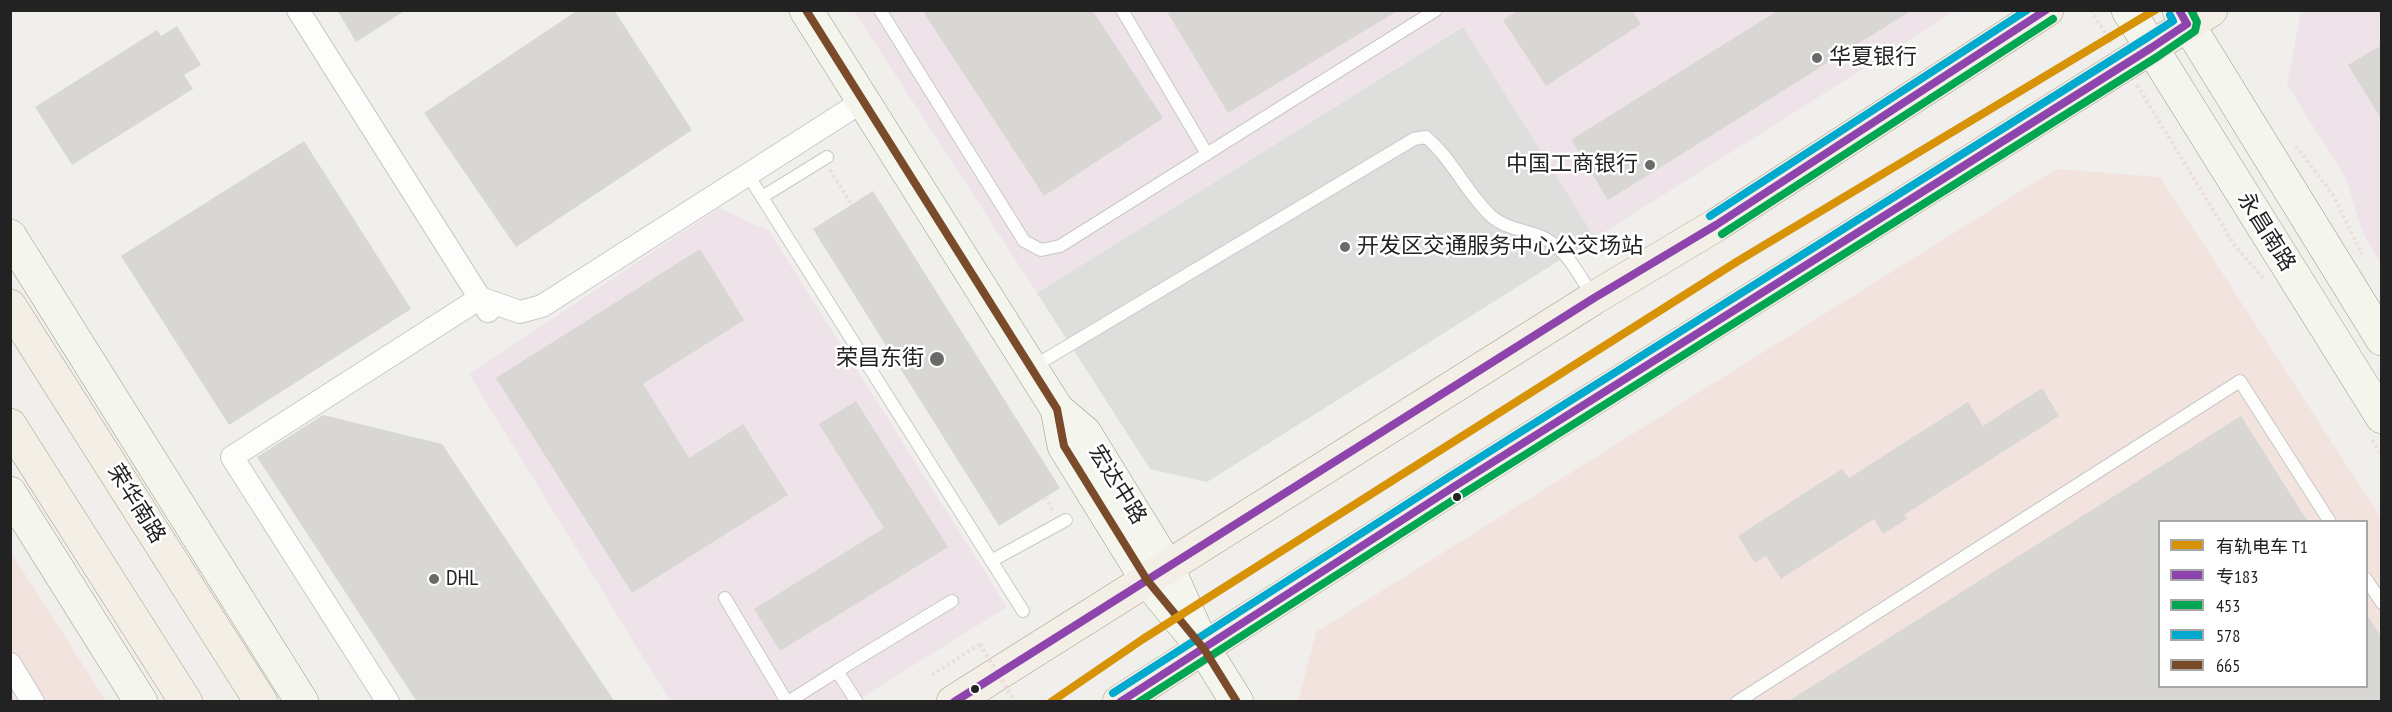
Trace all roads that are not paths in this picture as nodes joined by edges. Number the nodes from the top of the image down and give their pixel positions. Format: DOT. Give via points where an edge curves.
graph roads {
  1 [pos="298,10"];
  2 [pos="806,10"];
  3 [pos="880,10"];
  4 [pos="1122,10"];
  5 [pos="1436,10"];
  6 [pos="2047,10"];
  7 [pos="2128,10"];
  8 [pos="2192,15"];
  9 [pos="2151,48"];
  10 [pos="863,101"];
  11 [pos="1207,154"];
  12 [pos="825,158"];
  13 [pos="748,175"];
  14 [pos="762,197"];
  15 [pos="10,236"];
  16 [pos="48,296"];
  17 [pos="1594,298"];
  18 [pos="484,304"];
  19 [pos="10,306"];
  20 [pos="2382,339"];
  21 [pos="1031,368"];
  22 [pos="52,372"];
  23 [pos="2382,417"];
  24 [pos="10,425"];
  25 [pos="10,493"];
  26 [pos="1066,520"];
  27 [pos="2329,520"];
  28 [pos="991,561"];
  29 [pos="1158,574"];
  30 [pos="2368,581"];
  31 [pos="725,598"];
  32 [pos="952,601"];
  33 [pos="2382,603"];
  34 [pos="1023,611"];
  35 [pos="1204,650"];
  36 [pos="10,664"];
  37 [pos="837,671"];
  38 [pos="33,702"];
  39 [pos="141,702"];
  40 [pos="186,702"];
  41 [pos="261,702"];
  42 [pos="302,702"];
  43 [pos="388,702"];
  44 [pos="788,702"];
  45 [pos="856,702"];
  46 [pos="952,702"];
  47 [pos="1119,702"];
  48 [pos="1237,702"];
  49 [pos="1737,702"];
  1 -- 18 [label="street"];
  2 -- 10 [label="street, 宏达中路"];
  3 -- 11 [label="lane" via="1024,241 1041,250 1060,246"];
  4 -- 11 [label="lane"];
  5 -- 11 [label="lane"];
  6 -- 17 [label="main road" via="1716,225"];
  7 -- 9 [label="street, 永昌南路"];
  8 -- 9 [label="main road"];
  8 -- 20 [label="street, 永昌南路"];
  9 -- 23 [label="street, 永昌南路"];
  9 -- 35 [label="main road" via="1455,486"];
  10 -- 13 [label="street"];
  10 -- 21 [label="street, 宏达中路"];
  12 -- 14 [label="lane"];
  13 -- 14 [label="lane"];
  13 -- 18 [label="street" via="542,306 520,312"];
  14 -- 28 [label="lane"];
  15 -- 16 [label="street"];
  16 -- 22 [label="street"];
  16 -- 42 [label="street"];
  17 -- 21 [label="lane" via="1566,256 1547,239 1516,230 1493,217 1426,137 1414,139"];
  17 -- 29 [label="main road"];
  18 -- 43 [label="street" via="232,458"];
  19 -- 22 [label="main road, 荣华南路"];
  21 -- 29 [label="street, 宏达中路" via="1056,409 1085,433"];
  22 -- 41 [label="main road, 荣华南路"];
  24 -- 40 [label="main road"];
  25 -- 39 [label="street"];
  26 -- 28 [label="lane"];
  27 -- 49 [label="lane" via="2241,381"];
  28 -- 34 [label="lane"];
  29 -- 35 [label="street, 宏达中路"];
  29 -- 46 [label="main road"];
  30 -- 33 [label="lane"];
  31 -- 44 [label="lane"];
  32 -- 37 [label="lane"];
  35 -- 47 [label="main road"];
  35 -- 48 [label="street, 宏达中路"];
  36 -- 38 [label="street"];
  37 -- 44 [label="lane"];
  37 -- 45 [label="lane"];
}
